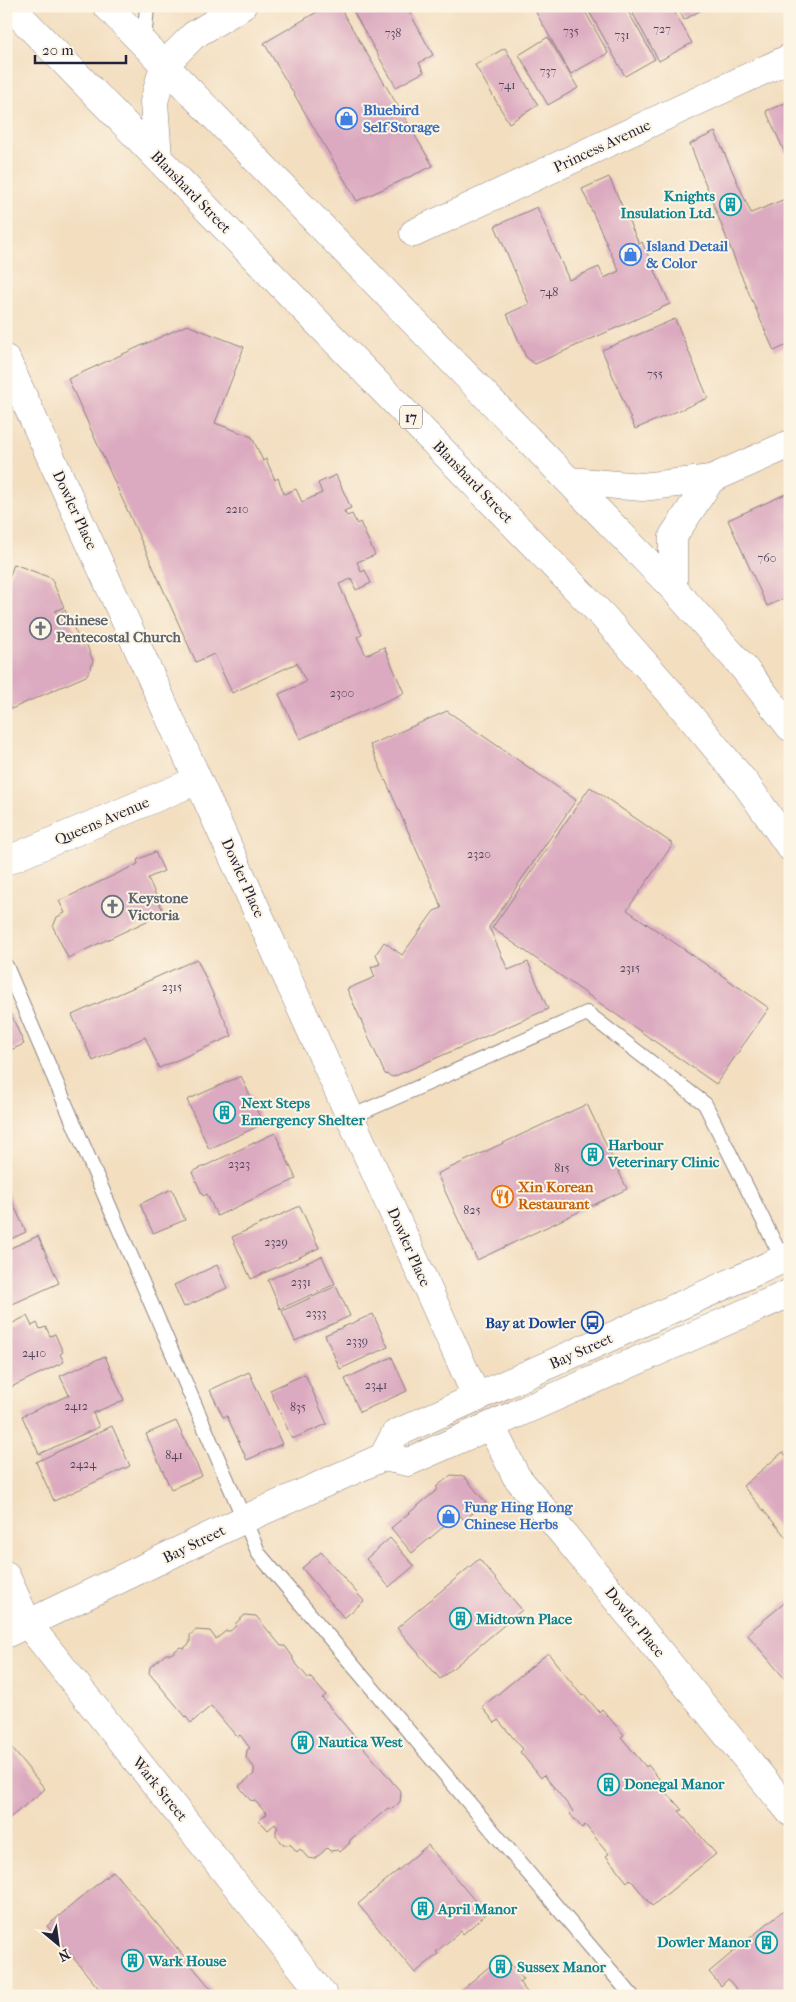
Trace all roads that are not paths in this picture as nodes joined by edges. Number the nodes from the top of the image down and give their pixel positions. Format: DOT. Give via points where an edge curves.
graph roads {
  1 [pos="10,6"];
  2 [pos="107,6"];
  3 [pos="147,6"];
  4 [pos="242,6"];
  5 [pos="144,43"];
  6 [pos="790,58"];
  7 [pos="164,65"];
  8 [pos="158,158"];
  9 [pos="414,233"];
  10 [pos="6,359"];
  11 [pos="14,400"];
  12 [pos="790,444"];
  13 [pos="711,479"];
  14 [pos="569,481"];
  15 [pos="673,588"];
  16 [pos="790,727"];
  17 [pos="198,780"];
  18 [pos="790,847"];
  19 [pos="6,862"];
  20 [pos="6,966"];
  21 [pos="351,1117"];
  22 [pos="786,1258"];
  23 [pos="790,1293"];
  24 [pos="477,1398"];
  25 [pos="491,1426"];
  26 [pos="383,1457"];
  27 [pos="245,1519"];
  28 [pos="6,1576"];
  29 [pos="17,1629"];
  30 [pos="790,1812"];
  31 [pos="324,1996"];
  32 [pos="632,1996"];
  1 -- 8 [label="main road, Blanshard Street / 17"];
  2 -- 5 [label="main road"];
  3 -- 5 [label="lane"];
  4 -- 7 [label="main road" via="194,35"];
  5 -- 7 [label="main road"];
  6 -- 9 [label="main road, Princess Avenue"];
  7 -- 8 [label="main road" via="154,102"];
  7 -- 14 [label="main road"];
  8 -- 18 [label="main road, Blanshard Street / 17" via="602,616 746,784"];
  10 -- 11 [label="main road, Dowler Place"];
  11 -- 17 [label="main road, Dowler Place"];
  12 -- 13 [label="main road"];
  13 -- 14 [label="main road" via="642,487"];
  13 -- 15 [label="main road" via="673,536"];
  14 -- 15 [label="main road"];
  15 -- 16 [label="main road" via="743,667"];
  17 -- 19 [label="main road, Queens Avenue"];
  17 -- 21 [label="main road, Dowler Place"];
  20 -- 27 [label="lane"];
  21 -- 22 [label="lane" via="588,1013 706,1104"];
  21 -- 24 [label="main road, Dowler Place"];
  22 -- 24 [label="main road, Bay Street"];
  23 -- 25 [label="main road"];
  24 -- 26 [label="main road, Bay Street" via="395,1434"];
  25 -- 26 [label="main road" via="408,1462"];
  25 -- 30 [label="main road, Dowler Place" via="516,1476"];
  26 -- 27 [label="main road, Bay Street"];
  27 -- 29 [label="main road, Bay Street"];
  27 -- 32 [label="lane" via="259,1554"];
  28 -- 29 [label="main road, Wark Street"];
  29 -- 31 [label="main road, Wark Street"];
}
